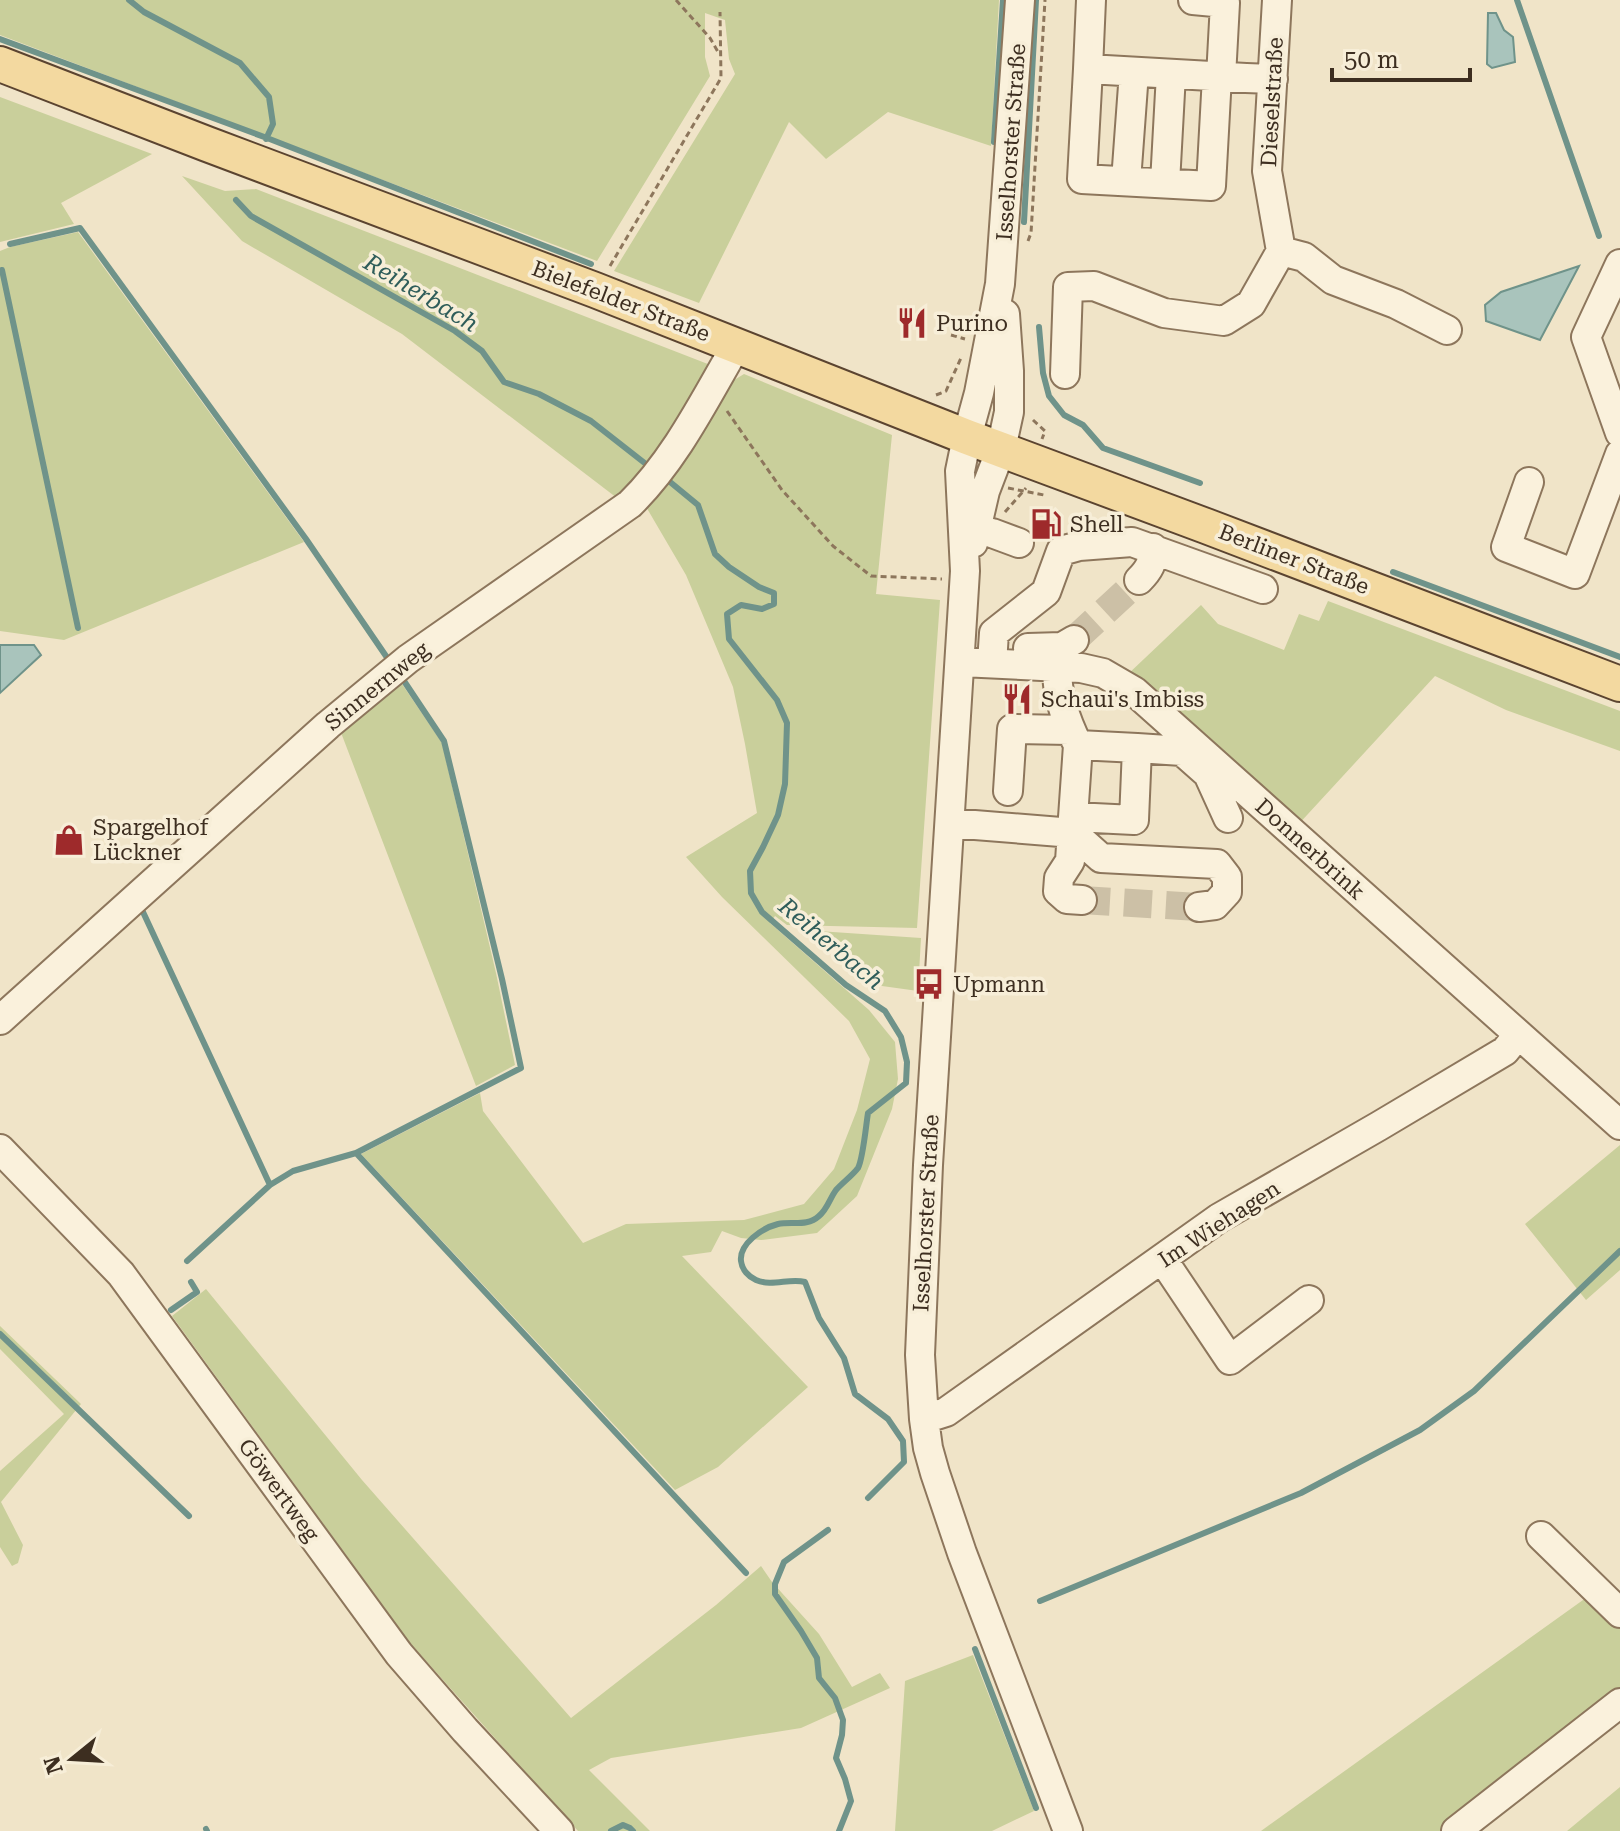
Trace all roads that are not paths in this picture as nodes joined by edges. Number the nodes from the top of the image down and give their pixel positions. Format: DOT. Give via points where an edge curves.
graph roads {
  1 [pos="1020,0"];
  2 [pos="1091,0"];
  3 [pos="1193,0"];
  4 [pos="1277,0"];
  5 [pos="0,64"];
  6 [pos="1088,69"];
  7 [pos="1134,72"];
  8 [pos="1171,74"];
  9 [pos="1219,76"];
  10 [pos="1273,79"];
  11 [pos="1126,181"];
  12 [pos="1165,183"];
  13 [pos="1281,251"];
  14 [pos="1620,265"];
  15 [pos="1000,284"];
  16 [pos="1447,330"];
  17 [pos="736,346"];
  18 [pos="1065,374"];
  19 [pos="1620,433"];
  20 [pos="967,437"];
  21 [pos="1001,449"];
  22 [pos="1620,454"];
  23 [pos="1529,482"];
  24 [pos="970,528"];
  25 [pos="1153,548"];
  26 [pos="1038,551"];
  27 [pos="1139,580"];
  28 [pos="1263,589"];
  29 [pos="1074,640"];
  30 [pos="993,656"];
  31 [pos="961,662"];
  32 [pos="1057,665"];
  33 [pos="1620,684"];
  34 [pos="1074,737"];
  35 [pos="1137,748"];
  36 [pos="1008,791"];
  37 [pos="1228,818"];
  38 [pos="950,823"];
  39 [pos="1073,825"];
  40 [pos="1082,900"];
  41 [pos="1199,907"];
  42 [pos="0,1020"];
  43 [pos="1518,1035"];
  44 [pos="1620,1125"];
  45 [pos="0,1149"];
  46 [pos="1163,1260"];
  47 [pos="1309,1300"];
  48 [pos="924,1419"];
  49 [pos="1541,1536"];
  50 [pos="1620,1613"];
  51 [pos="1620,1703"];
  52 [pos="559,1831"];
  53 [pos="1068,1831"];
  54 [pos="1456,1831"];
  1 -- 15 [label="street, Isselhorster Straße"];
  2 -- 6 [label="street"];
  3 -- 9 [label="street" via="1225,3"];
  4 -- 10 [label="street, Dieselstraße"];
  5 -- 17 [label="main road, Bielefelder Straße"];
  6 -- 7 [label="street"];
  6 -- 11 [label="street" via="1082,179"];
  7 -- 8 [label="street"];
  7 -- 11 [label="street"];
  8 -- 9 [label="street"];
  8 -- 12 [label="street"];
  9 -- 10 [label="street"];
  9 -- 12 [label="street" via="1211,186"];
  10 -- 13 [label="street, Dieselstraße" via="1267,171"];
  11 -- 12 [label="street"];
  13 -- 16 [label="street" via="1304,257 1333,280"];
  13 -- 18 [label="street" via="1251,304 1224,321 1164,313 1094,286 1068,287"];
  14 -- 19 [label="street" via="1586,337"];
  15 -- 20 [label="street, Isselhorster Straße"];
  15 -- 21 [label="street, Isselhorster Straße" via="1009,371 1009,412"];
  17 -- 20 [label="main road, Bielefelder Straße"];
  17 -- 42 [label="street, Sinnernweg" via="694,420 630,504 408,659"];
  20 -- 21 [label="main road, Berliner Straße"];
  20 -- 24 [label="street, Isselhorster Straße" via="960,471"];
  21 -- 24 [label="street, Isselhorster Straße"];
  21 -- 33 [label="main road, Berliner Straße"];
  22 -- 23 [label="street" via="1575,574 1506,547"];
  24 -- 26 [label="street"];
  24 -- 31 [label="street, Isselhorster Straße"];
  25 -- 26 [label="street" via="1132,542"];
  25 -- 27 [label="street" via="1153,562"];
  25 -- 28 [label="street"];
  26 -- 30 [label="street" via="1046,592 994,633"];
  29 -- 30 [label="street" via="1062,647"];
  30 -- 31 [label="street, Donnerbrink"];
  30 -- 32 [label="street, Donnerbrink"];
  31 -- 38 [label="street, Isselhorster Straße"];
  32 -- 34 [label="street"];
  32 -- 43 [label="street, Donnerbrink" via="1103,673 1134,691"];
  34 -- 35 [label="street"];
  34 -- 36 [label="street" via="1012,729"];
  34 -- 39 [label="street"];
  35 -- 37 [label="street" via="1182,751 1208,774"];
  35 -- 39 [label="street" via="1134,820"];
  38 -- 39 [label="street"];
  38 -- 48 [label="street, Isselhorster Straße" via="920,1320"];
  39 -- 40 [label="street" via="1070,861 1058,891 1067,899"];
  39 -- 41 [label="street" via="1101,858 1217,864 1227,877 1227,892 1215,905"];
  43 -- 44 [label="street, Donnerbrink"];
  43 -- 46 [label="street, Im Wiehagen" via="1505,1051 1219,1218"];
  45 -- 52 [label="street, Göwertweg" via="121,1274 399,1654"];
  46 -- 47 [label="street" via="1230,1360"];
  46 -- 48 [label="street, Im Wiehagen" via="946,1412"];
  48 -- 53 [label="street, Isselhorster Straße" via="953,1527"];
  49 -- 50 [label="street"];
  51 -- 54 [label="street"];
}
